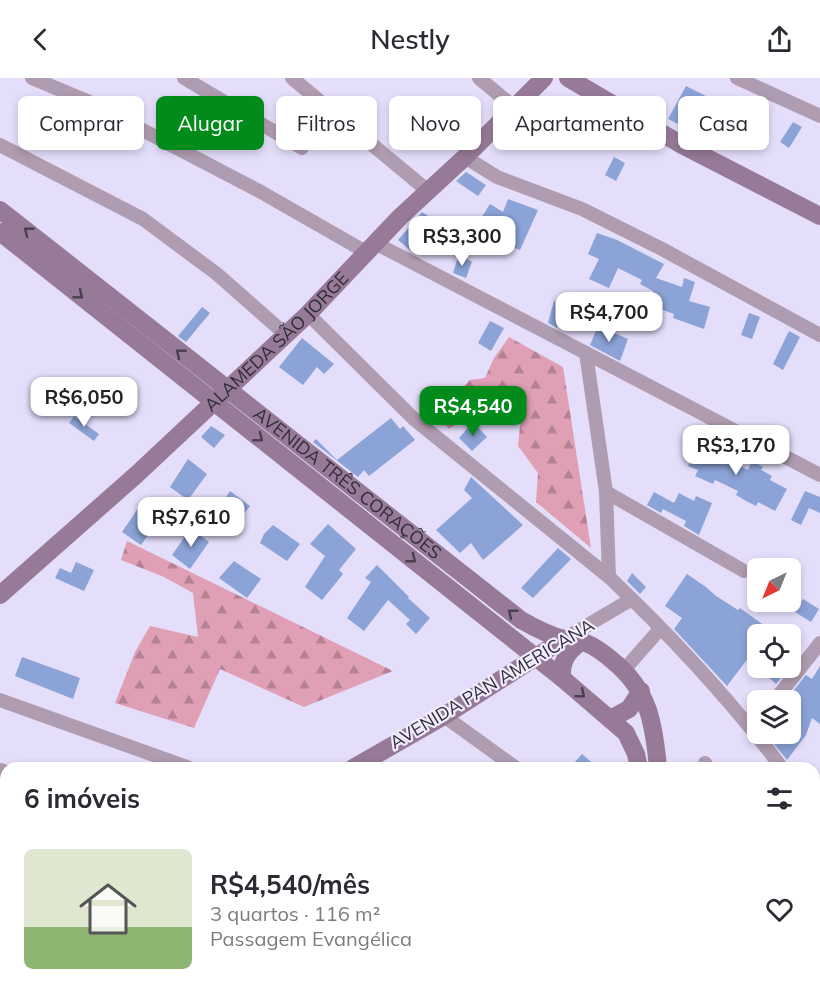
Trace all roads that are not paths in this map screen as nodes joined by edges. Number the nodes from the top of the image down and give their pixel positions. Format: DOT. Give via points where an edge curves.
graph roads {
  1 [pos="32,78"];
  2 [pos="184,78"];
  3 [pos="292,78"];
  4 [pos="479,78"];
  5 [pos="544,78"];
  6 [pos="568,78"];
  7 [pos="737,78"];
  8 [pos="51,81"];
  9 [pos="754,82"];
  10 [pos="501,96"];
  11 [pos="527,96"];
  12 [pos="820,116"];
  13 [pos="493,130"];
  14 [pos="276,133"];
  15 [pos="0,145"];
  16 [pos="465,157"];
  17 [pos="428,191"];
  18 [pos="0,210"];
  19 [pos="820,216"];
  20 [pos="0,232"];
  21 [pos="371,248"];
  22 [pos="308,314"];
  23 [pos="285,334"];
  24 [pos="820,335"];
  25 [pos="586,353"];
  26 [pos="219,396"];
  27 [pos="820,475"];
  28 [pos="606,492"];
  29 [pos="744,571"];
  30 [pos="609,578"];
  31 [pos="0,595"];
  32 [pos="632,599"];
  33 [pos="660,629"];
  34 [pos="572,640"];
  35 [pos="820,644"];
  36 [pos="536,657"];
  37 [pos="624,670"];
  38 [pos="562,678"];
  39 [pos="783,690"];
  40 [pos="641,691"];
  41 [pos="0,700"];
  42 [pos="747,718"];
  43 [pos="610,719"];
  44 [pos="450,721"];
  45 [pos="767,744"];
  46 [pos="173,762"];
  47 [pos="368,762"];
  48 [pos="508,762"];
  49 [pos="637,762"];
  50 [pos="657,762"];
  51 [pos="778,762"];
  1 -- 8 [label="street"];
  2 -- 14 [label="street"];
  3 -- 17 [label="street"];
  4 -- 10 [label="street"];
  5 -- 11 [label="street, ALAMEDA SÃO JORGE"];
  6 -- 19 [label="street" via="682,145"];
  7 -- 9 [label="street"];
  8 -- 21 [label="street"];
  9 -- 12 [label="street"];
  13 -- 16 [label="street, ALAMEDA SÃO JORGE"];
  15 -- 23 [label="street" via="143,219"];
  16 -- 17 [label="street, ALAMEDA SÃO JORGE"];
  16 -- 24 [label="street" via="497,177 582,209 662,249"];
  17 -- 21 [label="street, ALAMEDA SÃO JORGE"];
  26 -- 18 [label="street, AVENIDA TRÊS CORAÇÕES, one-way"];
  20 -- 26 [label="street, AVENIDA TRÊS CORAÇÕES, one-way"];
  21 -- 22 [label="street, ALAMEDA SÃO JORGE"];
  21 -- 25 [label="street"];
  22 -- 23 [label="street, ALAMEDA SÃO JORGE"];
  22 -- 30 [label="street" via="414,419"];
  23 -- 26 [label="street, ALAMEDA SÃO JORGE"];
  25 -- 27 [label="street"];
  25 -- 28 [label="street"];
  26 -- 31 [label="street, ALAMEDA SÃO JORGE"];
  34 -- 26 [label="street, AVENIDA TRÊS CORAÇÕES, one-way" via="548,634 521,620"];
  26 -- 36 [label="street, AVENIDA TRÊS CORAÇÕES, one-way"];
  28 -- 29 [label="street"];
  28 -- 30 [label="street"];
  30 -- 32 [label="street"];
  32 -- 33 [label="street"];
  32 -- 34 [label="street, AVENIDA PAN AMERICANA"];
  33 -- 37 [label="street"];
  33 -- 42 [label="street"];
  34 -- 36 [label="street, AVENIDA PAN AMERICANA"];
  34 -- 37 [label="street, AVENIDA TRÊS CORAÇÕES" via="601,651"];
  34 -- 38 [label="street"];
  35 -- 39 [label="street"];
  36 -- 38 [label="street, AVENIDA TRÊS CORAÇÕES"];
  36 -- 44 [label="street, AVENIDA PAN AMERICANA"];
  37 -- 40 [label="street, AVENIDA TRÊS CORAÇÕES"];
  38 -- 43 [label="street, AVENIDA TRÊS CORAÇÕES, one-way"];
  40 -- 43 [label="street" via="629,709"];
  40 -- 50 [label="street, AVENIDA TRÊS CORAÇÕES" via="653,729"];
  41 -- 46 [label="street"];
  43 -- 49 [label="street, AVENIDA TRÊS CORAÇÕES" via="632,741"];
  44 -- 47 [label="street, AVENIDA PAN AMERICANA"];
  44 -- 48 [label="street"];
  45 -- 51 [label="street"];
}
